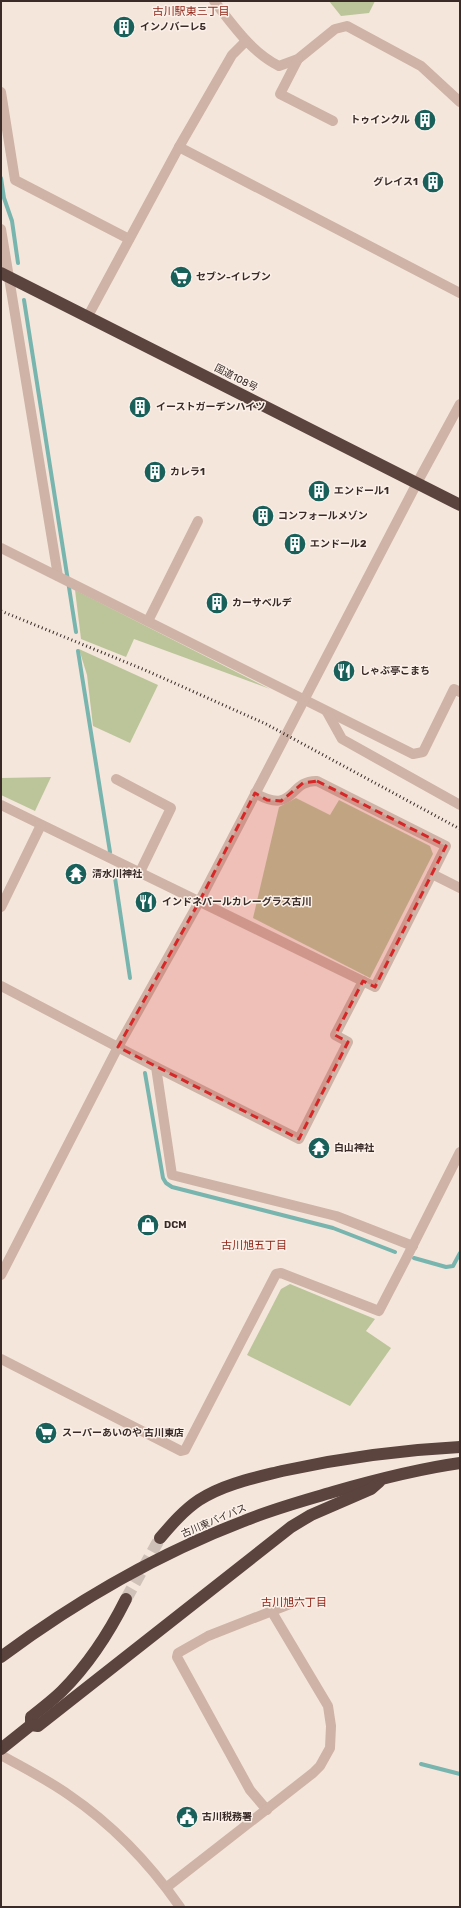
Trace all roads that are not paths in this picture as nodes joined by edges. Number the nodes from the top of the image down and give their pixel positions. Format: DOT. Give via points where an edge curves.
graph roads {
  1 [pos="214,1"];
  2 [pos="246,41"];
  3 [pos="298,59"];
  4 [pos="1,92"];
  5 [pos="460,102"];
  6 [pos="333,121"];
  7 [pos="179,147"];
  8 [pos="1,229"];
  9 [pos="129,239"];
  10 [pos="5,275"];
  11 [pos="460,292"];
  12 [pos="88,316"];
  13 [pos="460,404"];
  14 [pos="417,483"];
  15 [pos="460,505"];
  16 [pos="198,521"];
  17 [pos="1,548"];
  18 [pos="61,578"];
  19 [pos="148,622"];
  20 [pos="460,692"];
  21 [pos="303,700"];
  22 [pos="326,712"];
  23 [pos="116,778"];
  24 [pos="255,793"];
  25 [pos="460,805"];
  26 [pos="2,809"];
  27 [pos="41,825"];
  28 [pos="139,874"];
  29 [pos="432,874"];
  30 [pos="460,888"];
  31 [pos="199,902"];
  32 [pos="1,907"];
  33 [pos="363,981"];
  34 [pos="2,990"];
  35 [pos="118,1047"];
  36 [pos="156,1067"];
  37 [pos="460,1152"];
  38 [pos="410,1252"];
  39 [pos="1,1275"];
  40 [pos="1,1359"];
  41 [pos="460,1446"];
  42 [pos="460,1463"];
  43 [pos="386,1477"];
  44 [pos="160,1538"];
  45 [pos="126,1600"];
  46 [pos="295,1602"];
  47 [pos="272,1612"];
  48 [pos="1,1657"];
  49 [pos="31,1725"];
  50 [pos="1,1749"];
  51 [pos="1,1755"];
  52 [pos="267,1810"];
  53 [pos="166,1887"];
  54 [pos="180,1907"];
  1 -- 2 [label="street"];
  2 -- 3 [label="street" via="266,60 279,66"];
  2 -- 7 [label="street" via="232,55"];
  3 -- 5 [label="street" via="335,29 347,26 421,66"];
  3 -- 6 [label="street" via="280,94"];
  4 -- 9 [label="street" via="15,180"];
  7 -- 9 [label="street"];
  7 -- 11 [label="street"];
  8 -- 10 [label="street"];
  9 -- 12 [label="street"];
  10 -- 12 [label="highway, 国道108号"];
  10 -- 18 [label="street"];
  12 -- 14 [label="highway, 国道108号"];
  13 -- 14 [label="street"];
  14 -- 15 [label="highway, 国道108号"];
  14 -- 21 [label="street"];
  16 -- 19 [label="street"];
  17 -- 18 [label="street"];
  18 -- 19 [label="street"];
  19 -- 21 [label="street"];
  20 -- 22 [label="street" via="454,689 423,752 413,754"];
  21 -- 22 [label="street"];
  21 -- 24 [label="street"];
  22 -- 25 [label="street" via="342,739"];
  23 -- 28 [label="street" via="171,808"];
  24 -- 29 [label="street" via="267,800 281,801 288,798 303,783 317,781 446,846"];
  24 -- 31 [label="street"];
  26 -- 27 [label="street"];
  27 -- 28 [label="street"];
  27 -- 32 [label="street"];
  28 -- 31 [label="street"];
  29 -- 30 [label="street"];
  29 -- 33 [label="street" via="374,987"];
  31 -- 33 [label="street"];
  31 -- 35 [label="street"];
  33 -- 36 [label="street" via="335,1036 348,1042 299,1139"];
  34 -- 35 [label="street"];
  35 -- 36 [label="street"];
  35 -- 39 [label="street"];
  36 -- 38 [label="street" via="172,1175 336,1216"];
  37 -- 38 [label="street"];
  38 -- 40 [label="street" via="378,1311 281,1273 276,1274 185,1450 181,1451"];
  41 -- 44 [label="highway" via="319,1463 244,1481 222,1488 199,1500 178,1517"];
  42 -- 43 [label="highway, 古川東バイパス"];
  43 -- 48 [label="highway, 古川東バイパス" via="286,1506 204,1538 86,1600"];
  43 -- 49 [label="highway" via="371,1489 311,1515 291,1527 38,1726"];
  45 -- 49 [label="highway" via="91,1657 61,1692 31,1717"];
  46 -- 47 [label="street"];
  47 -- 52 [label="street" via="328,1706 331,1736 330,1748 320,1766"];
  47 -- 52 [label="street" via="208,1636 178,1653 177,1657 250,1790"];
  49 -- 50 [label="highway"];
  51 -- 53 [label="street" via="85,1806 127,1844"];
  52 -- 53 [label="street"];
  53 -- 54 [label="street"];
}
